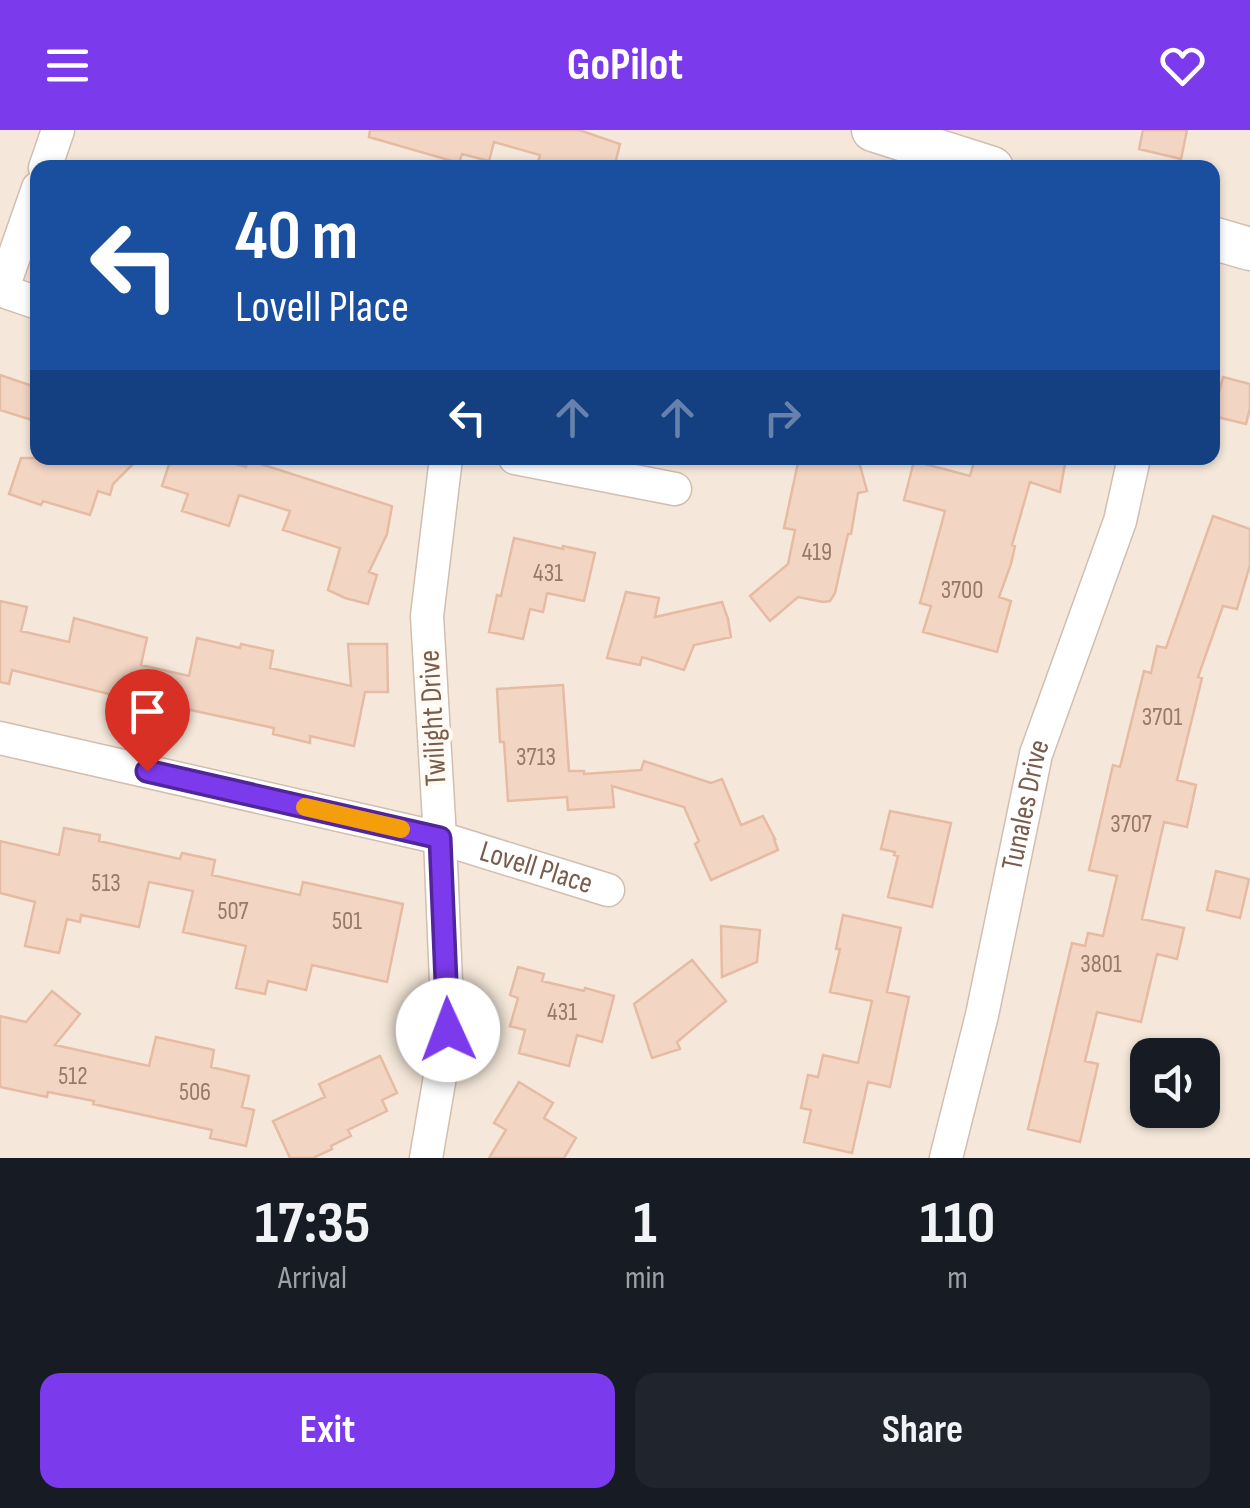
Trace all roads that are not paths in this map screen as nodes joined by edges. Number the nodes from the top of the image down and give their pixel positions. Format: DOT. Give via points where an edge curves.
graph roads {
  1 [pos="58,130"];
  2 [pos="873,130"];
  3 [pos="976,152"];
  4 [pos="47,160"];
  5 [pos="30,210"];
  6 [pos="1220,240"];
  7 [pos="1250,249"];
  8 [pos="1,290"];
  9 [pos="30,300"];
  10 [pos="445,465"];
  11 [pos="551,465"];
  12 [pos="1132,465"];
  13 [pos="675,489"];
  14 [pos="0,738"];
  15 [pos="440,838"];
  16 [pos="608,890"];
  17 [pos="426,1158"];
  18 [pos="946,1158"];
  1 -- 4 [label="street"];
  2 -- 3 [label="street"];
  5 -- 8 [label="street"];
  6 -- 7 [label="street"];
  8 -- 9 [label="street"];
  10 -- 15 [label="street, Twilight Drive" via="427,616"];
  11 -- 13 [label="street"];
  12 -- 18 [label="street, Tunales Drive" via="1120,521 1036,754"];
  14 -- 15 [label="street, Lovell Place"];
  15 -- 16 [label="street, Lovell Place"];
  15 -- 17 [label="street, Twilight Drive" via="448,1030"];
}
